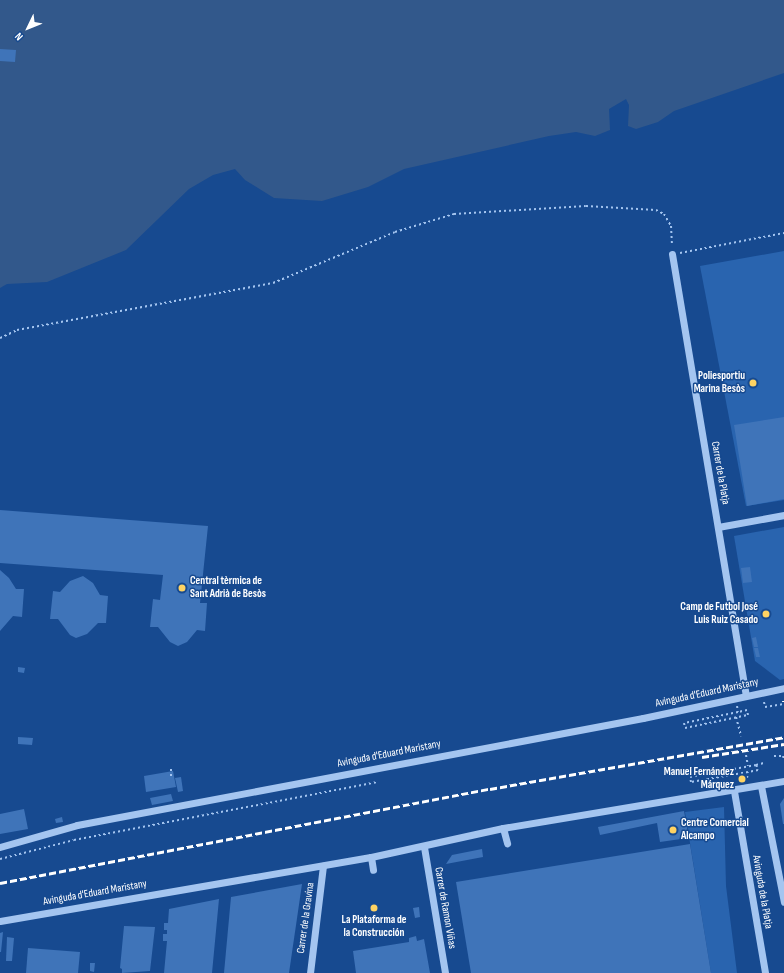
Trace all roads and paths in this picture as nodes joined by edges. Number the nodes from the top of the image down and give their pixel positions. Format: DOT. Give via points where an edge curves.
graph roads {
  1 [pos="784,233"];
  2 [pos="672,254"];
  3 [pos="0,338"];
  4 [pos="784,515"];
  5 [pos="718,526"];
  6 [pos="784,688"];
  7 [pos="746,695"];
  8 [pos="734,697"];
  9 [pos="764,702"];
  10 [pos="784,704"];
  11 [pos="738,712"];
  12 [pos="736,717"];
  13 [pos="741,736"];
  14 [pos="746,755"];
  15 [pos="774,756"];
  16 [pos="784,759"];
  17 [pos="764,763"];
  18 [pos="756,765"];
  19 [pos="748,766"];
  20 [pos="171,769"];
  21 [pos="171,779"];
  22 [pos="784,781"];
  23 [pos="378,782"];
  24 [pos="761,786"];
  25 [pos="734,791"];
  26 [pos="503,828"];
  27 [pos="507,843"];
  28 [pos="0,847"];
  29 [pos="424,847"];
  30 [pos="372,857"];
  31 [pos="0,859"];
  32 [pos="323,866"];
  33 [pos="373,870"];
  34 [pos="784,900"];
  35 [pos="0,921"];
  36 [pos="310,973"];
  37 [pos="445,973"];
  38 [pos="765,973"];
  1 -- 2 [label="path"];
  2 -- 3 [label="path" via="671,226 664,214 656,210 586,206 454,214 395,232 273,283 18,330"];
  2 -- 5 [label="street, Carrer de la Platja"];
  4 -- 5 [label="street"];
  5 -- 7 [label="street, Carrer de la Platja"];
  6 -- 7 [label="street, Avinguda d'Eduard Maristany"];
  7 -- 8 [label="street, Avinguda d'Eduard Maristany"];
  8 -- 11 [label="path"];
  8 -- 28 [label="street, Avinguda d'Eduard Maristany" via="643,718 76,825"];
  9 -- 10 [label="path" via="765,707"];
  11 -- 12 [label="path" via="747,710 748,715"];
  11 -- 12 [label="path" via="684,723 685,728"];
  12 -- 13 [label="path"];
  14 -- 19 [label="path"];
  15 -- 16 [label="path" via="783,756"];
  17 -- 18 [label="path"];
  18 -- 19 [label="path"];
  18 -- 19 [label="path" via="758,770 748,773 691,782 690,777"];
  20 -- 21 [label="path"];
  22 -- 24 [label="street, Avinguda d'Eduard Maristany"];
  23 -- 31 [label="path" via="82,838"];
  24 -- 25 [label="street, Avinguda d'Eduard Maristany"];
  24 -- 34 [label="street, Avinguda de la Platja"];
  25 -- 26 [label="street, Avinguda d'Eduard Maristany"];
  25 -- 38 [label="street, Avinguda de la Platja"];
  26 -- 27 [label="street"];
  26 -- 29 [label="street, Avinguda d'Eduard Maristany"];
  29 -- 30 [label="street, Avinguda d'Eduard Maristany"];
  29 -- 37 [label="street, Carrer de Ramon Viñas"];
  30 -- 32 [label="street, Avinguda d'Eduard Maristany"];
  30 -- 33 [label="street"];
  32 -- 35 [label="street, Avinguda d'Eduard Maristany"];
  32 -- 36 [label="street, Carrer de la Gravina"];
}
